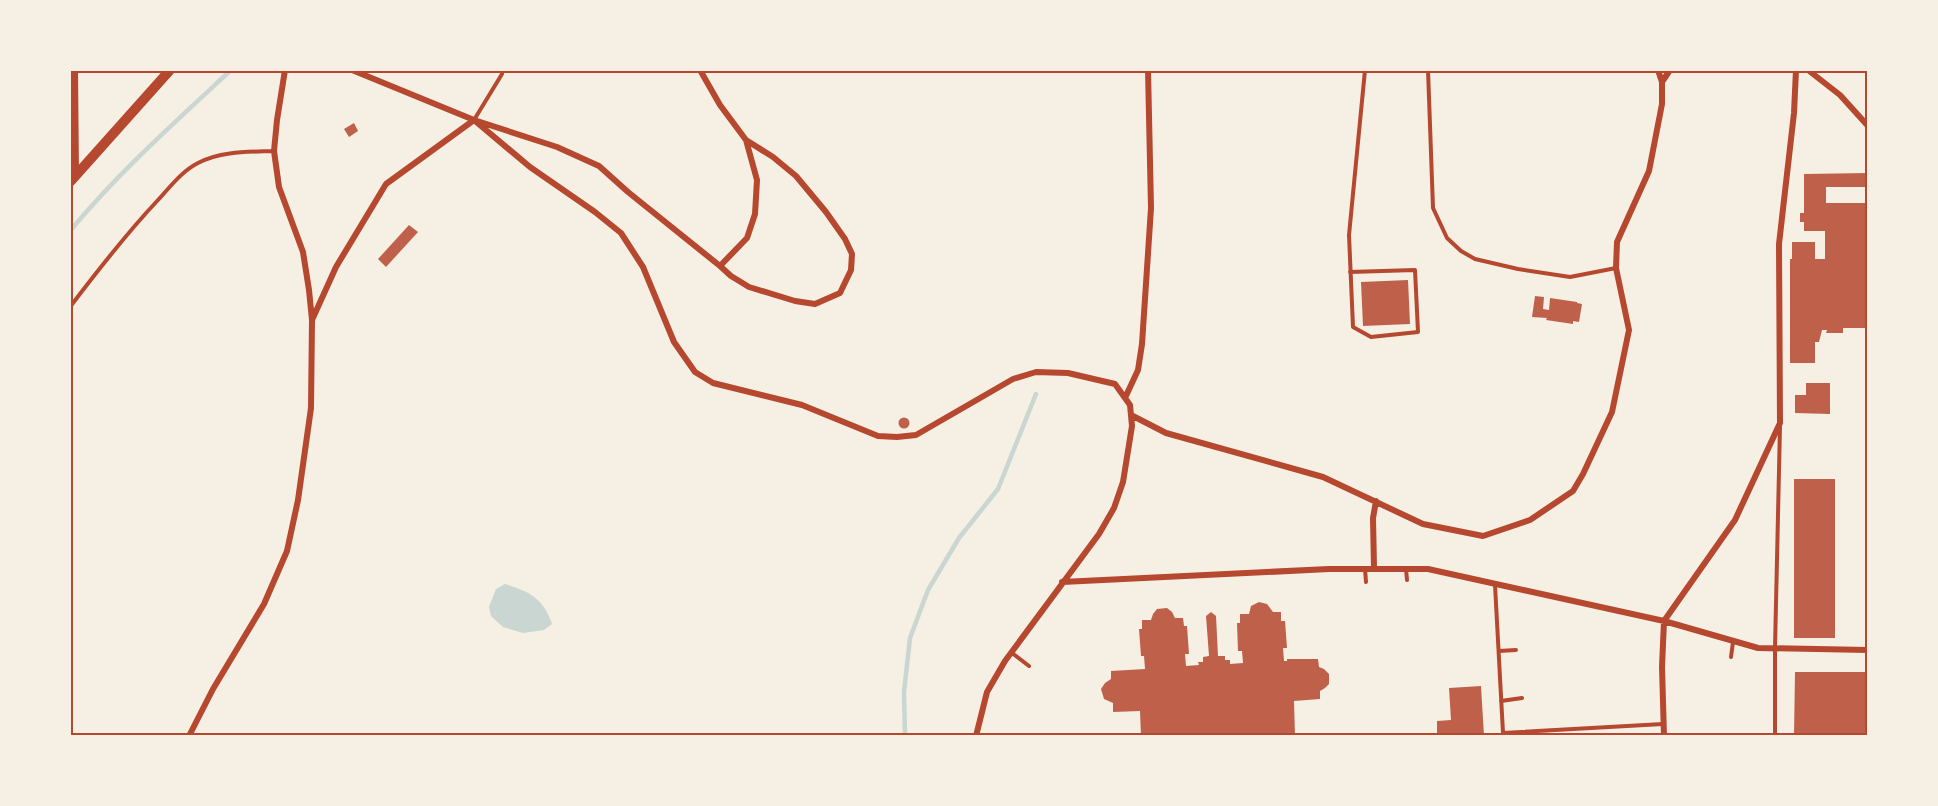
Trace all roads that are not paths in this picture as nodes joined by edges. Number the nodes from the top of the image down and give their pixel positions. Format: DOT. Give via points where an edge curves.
graph roads {
  1 [pos="75,70"];
  2 [pos="170,70"];
  3 [pos="285,70"];
  4 [pos="352,70"];
  5 [pos="509,70"];
  6 [pos="700,70"];
  7 [pos="1148,70"];
  8 [pos="1365,70"];
  9 [pos="1428,70"];
  10 [pos="1658,70"];
  11 [pos="1670,70"];
  12 [pos="1796,70"];
  13 [pos="1808,70"];
  14 [pos="502,72"];
  15 [pos="1662,82"];
  16 [pos="474,120"];
  17 [pos="1868,126"];
  18 [pos="746,140"];
  19 [pos="274,151"];
  20 [pos="73,179"];
  21 [pos="720,266"];
  22 [pos="1616,268"];
  23 [pos="1350,272"];
  24 [pos="70,306"];
  25 [pos="312,320"];
  26 [pos="1125,398"];
  27 [pos="1131,415"];
  28 [pos="1780,423"];
  29 [pos="1376,501"];
  30 [pos="1365,568"];
  31 [pos="1374,568"];
  32 [pos="1406,569"];
  33 [pos="1407,580"];
  34 [pos="1062,582"];
  35 [pos="1366,582"];
  36 [pos="1495,585"];
  37 [pos="1665,621"];
  38 [pos="1733,641"];
  39 [pos="1775,648"];
  40 [pos="1516,650"];
  41 [pos="1868,650"];
  42 [pos="1499,651"];
  43 [pos="1011,652"];
  44 [pos="1731,657"];
  45 [pos="1029,666"];
  46 [pos="1522,698"];
  47 [pos="1501,701"];
  48 [pos="1663,724"];
  49 [pos="189,735"];
  50 [pos="976,735"];
  51 [pos="1664,735"];
  52 [pos="1775,735"];
  1 -- 20 [label="street"];
  2 -- 20 [label="street"];
  3 -- 19 [label="street"];
  4 -- 16 [label="street"];
  5 -- 14 [label="lane"];
  6 -- 18 [label="street"];
  7 -- 26 [label="street" via="1151,208 1142,344 1138,370"];
  8 -- 23 [label="lane" via="1349,235"];
  9 -- 22 [label="lane" via="1433,208 1448,238 1474,259 1518,269 1570,277"];
  10 -- 15 [label="street"];
  11 -- 15 [label="street"];
  12 -- 28 [label="street" via="1779,244"];
  13 -- 17 [label="street" via="1840,95"];
  14 -- 16 [label="lane"];
  15 -- 22 [label="street" via="1662,104 1648,171 1617,242"];
  16 -- 21 [label="street" via="599,165"];
  16 -- 25 [label="street" via="386,184 336,267"];
  16 -- 26 [label="street" via="530,167 621,233 643,267 674,342 695,372 713,383 802,405 878,436 897,437 916,435 1013,379 1036,372 1068,373 1115,384"];
  18 -- 21 [label="street" via="757,180 755,214 747,238"];
  18 -- 21 [label="street" via="796,176 826,212 852,254 851,270 840,293 815,304 749,287"];
  19 -- 24 [label="lane" via="215,156 196,164 131,228"];
  19 -- 25 [label="street" via="279,187 303,252"];
  22 -- 29 [label="street" via="1629,330 1612,412 1573,490 1530,520 1483,536 1424,524"];
  23 -- 23 [label="lane" via="1353,327 1371,337 1418,332 1414,270"];
  25 -- 49 [label="street" via="311,408 287,551 264,604"];
  26 -- 27 [label="street"];
  27 -- 29 [label="street" via="1166,433 1323,477"];
  27 -- 34 [label="street" via="1122,482 1114,508"];
  28 -- 37 [label="street" via="1735,520"];
  28 -- 39 [label="lane"];
  29 -- 31 [label="street"];
  30 -- 31 [label="street"];
  30 -- 34 [label="street"];
  30 -- 35 [label="lane"];
  31 -- 32 [label="street"];
  32 -- 33 [label="lane"];
  32 -- 36 [label="street" via="1428,569"];
  34 -- 43 [label="street"];
  36 -- 37 [label="street"];
  36 -- 42 [label="lane"];
  37 -- 38 [label="street"];
  37 -- 48 [label="street"];
  38 -- 39 [label="street"];
  38 -- 44 [label="lane"];
  39 -- 41 [label="street"];
  39 -- 52 [label="lane"];
  40 -- 42 [label="lane"];
  42 -- 47 [label="lane"];
  43 -- 45 [label="lane"];
  43 -- 50 [label="street" via="987,692"];
  46 -- 47 [label="lane"];
  47 -- 48 [label="lane" via="1503,733"];
  48 -- 51 [label="street"];
}
